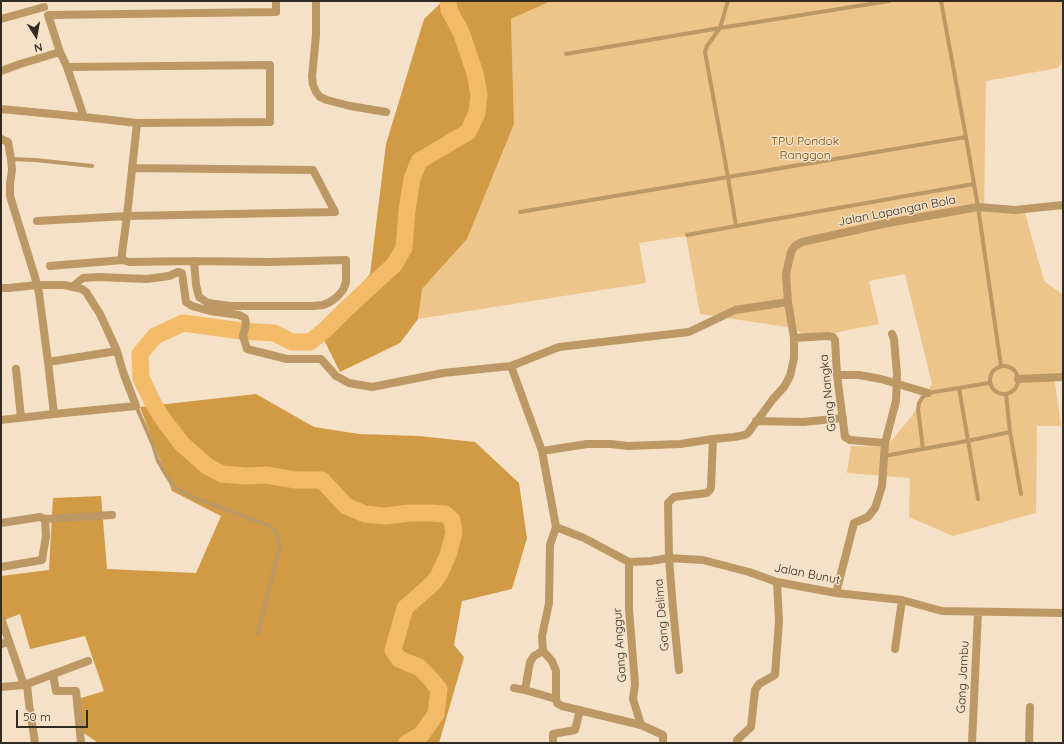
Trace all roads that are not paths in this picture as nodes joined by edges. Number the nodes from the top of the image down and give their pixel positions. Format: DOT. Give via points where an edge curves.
graph roads {
  1 [pos="276,1"];
  2 [pos="316,1"];
  3 [pos="728,1"];
  4 [pos="889,1"];
  5 [pos="942,1"];
  6 [pos="43,4"];
  7 [pos="48,16"];
  8 [pos="1,19"];
  9 [pos="720,28"];
  10 [pos="60,52"];
  11 [pos="566,54"];
  12 [pos="67,67"];
  13 [pos="1,71"];
  14 [pos="1,109"];
  15 [pos="386,112"];
  16 [pos="84,117"];
  17 [pos="137,123"];
  18 [pos="966,138"];
  19 [pos="1,139"];
  20 [pos="11,159"];
  21 [pos="92,166"];
  22 [pos="132,168"];
  23 [pos="728,177"];
  24 [pos="974,184"];
  25 [pos="1063,205"];
  26 [pos="978,208"];
  27 [pos="520,212"];
  28 [pos="127,216"];
  29 [pos="37,221"];
  30 [pos="736,226"];
  31 [pos="687,235"];
  32 [pos="123,260"];
  33 [pos="194,262"];
  34 [pos="50,266"];
  35 [pos="37,285"];
  36 [pos="73,286"];
  37 [pos="1,288"];
  38 [pos="788,302"];
  39 [pos="892,334"];
  40 [pos="794,338"];
  41 [pos="117,351"];
  42 [pos="48,362"];
  43 [pos="511,366"];
  44 [pos="1001,366"];
  45 [pos="16,369"];
  46 [pos="837,375"];
  47 [pos="1063,377"];
  48 [pos="1018,379"];
  49 [pos="989,383"];
  50 [pos="897,384"];
  51 [pos="959,388"];
  52 [pos="928,393"];
  53 [pos="1006,394"];
  54 [pos="136,406"];
  55 [pos="54,414"];
  56 [pos="21,418"];
  57 [pos="843,418"];
  58 [pos="1,420"];
  59 [pos="756,422"];
  60 [pos="1010,432"];
  61 [pos="713,439"];
  62 [pos="967,441"];
  63 [pos="885,443"];
  64 [pos="923,449"];
  65 [pos="542,451"];
  66 [pos="884,456"];
  67 [pos="1021,494"];
  68 [pos="978,499"];
  69 [pos="112,515"];
  70 [pos="44,519"];
  71 [pos="1,523"];
  72 [pos="556,527"];
  73 [pos="669,558"];
  74 [pos="629,562"];
  75 [pos="1,567"];
  76 [pos="777,582"];
  77 [pos="836,593"];
  78 [pos="902,600"];
  79 [pos="978,612"];
  80 [pos="1063,613"];
  81 [pos="1,618"];
  82 [pos="258,633"];
  83 [pos="5,643"];
  84 [pos="895,650"];
  85 [pos="543,651"];
  86 [pos="88,661"];
  87 [pos="680,670"];
  88 [pos="53,674"];
  89 [pos="25,684"];
  90 [pos="1,687"];
  91 [pos="514,688"];
  92 [pos="525,690"];
  93 [pos="556,699"];
  94 [pos="1030,707"];
  95 [pos="580,710"];
  96 [pos="641,725"];
  97 [pos="35,743"];
  98 [pos="81,743"];
  99 [pos="553,743"];
  100 [pos="663,743"];
  101 [pos="737,743"];
  102 [pos="972,743"];
  103 [pos="1029,743"];
  1 -- 7 [label="street" via="276,12"];
  2 -- 15 [label="street" via="312,85 316,92 327,100"];
  3 -- 9 [label="lane"];
  4 -- 9 [label="lane"];
  5 -- 18 [label="lane"];
  6 -- 7 [label="street"];
  6 -- 8 [label="street"];
  7 -- 10 [label="street"];
  9 -- 11 [label="lane"];
  9 -- 23 [label="lane" via="705,52"];
  10 -- 12 [label="street"];
  10 -- 13 [label="street"];
  12 -- 16 [label="street"];
  12 -- 17 [label="street" via="270,65 270,122"];
  14 -- 16 [label="street"];
  16 -- 17 [label="street"];
  17 -- 22 [label="street"];
  18 -- 23 [label="lane"];
  18 -- 24 [label="lane"];
  19 -- 20 [label="street" via="8,142"];
  20 -- 21 [label="lane"];
  20 -- 35 [label="street" via="10,196"];
  22 -- 28 [label="street"];
  22 -- 28 [label="street" via="313,170 335,212"];
  23 -- 27 [label="lane"];
  23 -- 30 [label="lane"];
  24 -- 26 [label="lane"];
  24 -- 30 [label="lane"];
  25 -- 26 [label="street, Jalan Lapangan Bola" via="1015,210"];
  26 -- 38 [label="street, Jalan Lapangan Bola" via="883,224 802,242 790,252 786,274"];
  26 -- 44 [label="lane"];
  28 -- 29 [label="street"];
  28 -- 32 [label="street"];
  30 -- 31 [label="lane"];
  32 -- 33 [label="street"];
  32 -- 34 [label="street"];
  33 -- 33 [label="street" via="346,260 346,282 337,297 323,305 222,305 208,303 199,297"];
  35 -- 36 [label="street"];
  35 -- 37 [label="street"];
  35 -- 42 [label="street"];
  36 -- 41 [label="street" via="86,292 100,314"];
  36 -- 43 [label="street" via="83,278 147,279 182,273 186,302 198,308 245,318 243,336 247,349 287,359 321,359 336,376 349,384 372,387 443,373"];
  38 -- 40 [label="street"];
  38 -- 43 [label="street" via="735,310 689,332 559,347"];
  39 -- 50 [label="street"];
  40 -- 46 [label="street, Gang Nangka" via="832,337 835,340"];
  40 -- 59 [label="street" via="794,358 790,376"];
  41 -- 42 [label="street"];
  41 -- 54 [label="street"];
  42 -- 55 [label="street"];
  43 -- 65 [label="street"];
  44 -- 48 [label="lane" via="1009,366 1016,371"];
  44 -- 49 [label="lane" via="994,369"];
  45 -- 56 [label="street"];
  46 -- 50 [label="street" via="859,375"];
  46 -- 57 [label="street, Gang Nangka"];
  47 -- 48 [label="street"];
  48 -- 53 [label="lane" via="1017,386"];
  49 -- 51 [label="lane"];
  49 -- 53 [label="lane" via="995,392"];
  50 -- 52 [label="street"];
  50 -- 63 [label="street" via="896,401"];
  51 -- 52 [label="lane"];
  51 -- 62 [label="lane"];
  52 -- 64 [label="lane" via="918,403"];
  53 -- 60 [label="lane"];
  54 -- 55 [label="street"];
  54 -- 82 [label="lane" via="158,461 176,488 190,496 270,526 277,534 280,546"];
  55 -- 56 [label="street"];
  56 -- 58 [label="street"];
  57 -- 59 [label="street" via="803,422"];
  57 -- 63 [label="street, Gang Nangka" via="847,439"];
  59 -- 61 [label="street" via="745,435"];
  60 -- 62 [label="lane"];
  60 -- 67 [label="lane"];
  61 -- 65 [label="street" via="680,444 587,444"];
  61 -- 73 [label="street, Gang Delima" via="710,490 702,494 674,497 668,503"];
  62 -- 64 [label="lane"];
  62 -- 68 [label="lane"];
  63 -- 66 [label="street"];
  64 -- 66 [label="lane"];
  65 -- 72 [label="street"];
  66 -- 77 [label="street" via="882,486 875,508 868,517 854,522"];
  69 -- 70 [label="street"];
  70 -- 71 [label="street" via="40,517"];
  70 -- 75 [label="street" via="46,536 42,560"];
  72 -- 74 [label="street" via="584,538"];
  72 -- 85 [label="street" via="550,545 549,603 542,636"];
  73 -- 74 [label="street, Jalan Bunut"];
  73 -- 76 [label="street, Jalan Bunut" via="702,560"];
  73 -- 87 [label="street, Gang Delima"];
  74 -- 96 [label="street, Gang Anggur" via="629,609 636,684 633,699"];
  76 -- 77 [label="street, Jalan Bunut"];
  76 -- 101 [label="street" via="779,621 774,675 759,684 755,690 751,727"];
  77 -- 78 [label="street, Jalan Bunut"];
  78 -- 79 [label="street, Jalan Bunut" via="942,611"];
  78 -- 84 [label="street"];
  79 -- 80 [label="street, Jalan Bunut"];
  79 -- 102 [label="street, Gang Jambu"];
  81 -- 83 [label="street"];
  83 -- 89 [label="street"];
  85 -- 92 [label="street" via="530,662"];
  85 -- 93 [label="street" via="552,661 556,671"];
  86 -- 88 [label="street"];
  88 -- 89 [label="street"];
  88 -- 98 [label="street" via="56,691 76,691"];
  89 -- 90 [label="street"];
  89 -- 97 [label="street"];
  91 -- 92 [label="street"];
  92 -- 93 [label="street"];
  93 -- 95 [label="street" via="557,704"];
  94 -- 103 [label="street"];
  95 -- 96 [label="street"];
  95 -- 99 [label="street" via="574,730 553,734"];
  96 -- 100 [label="street" via="663,735"];
}
